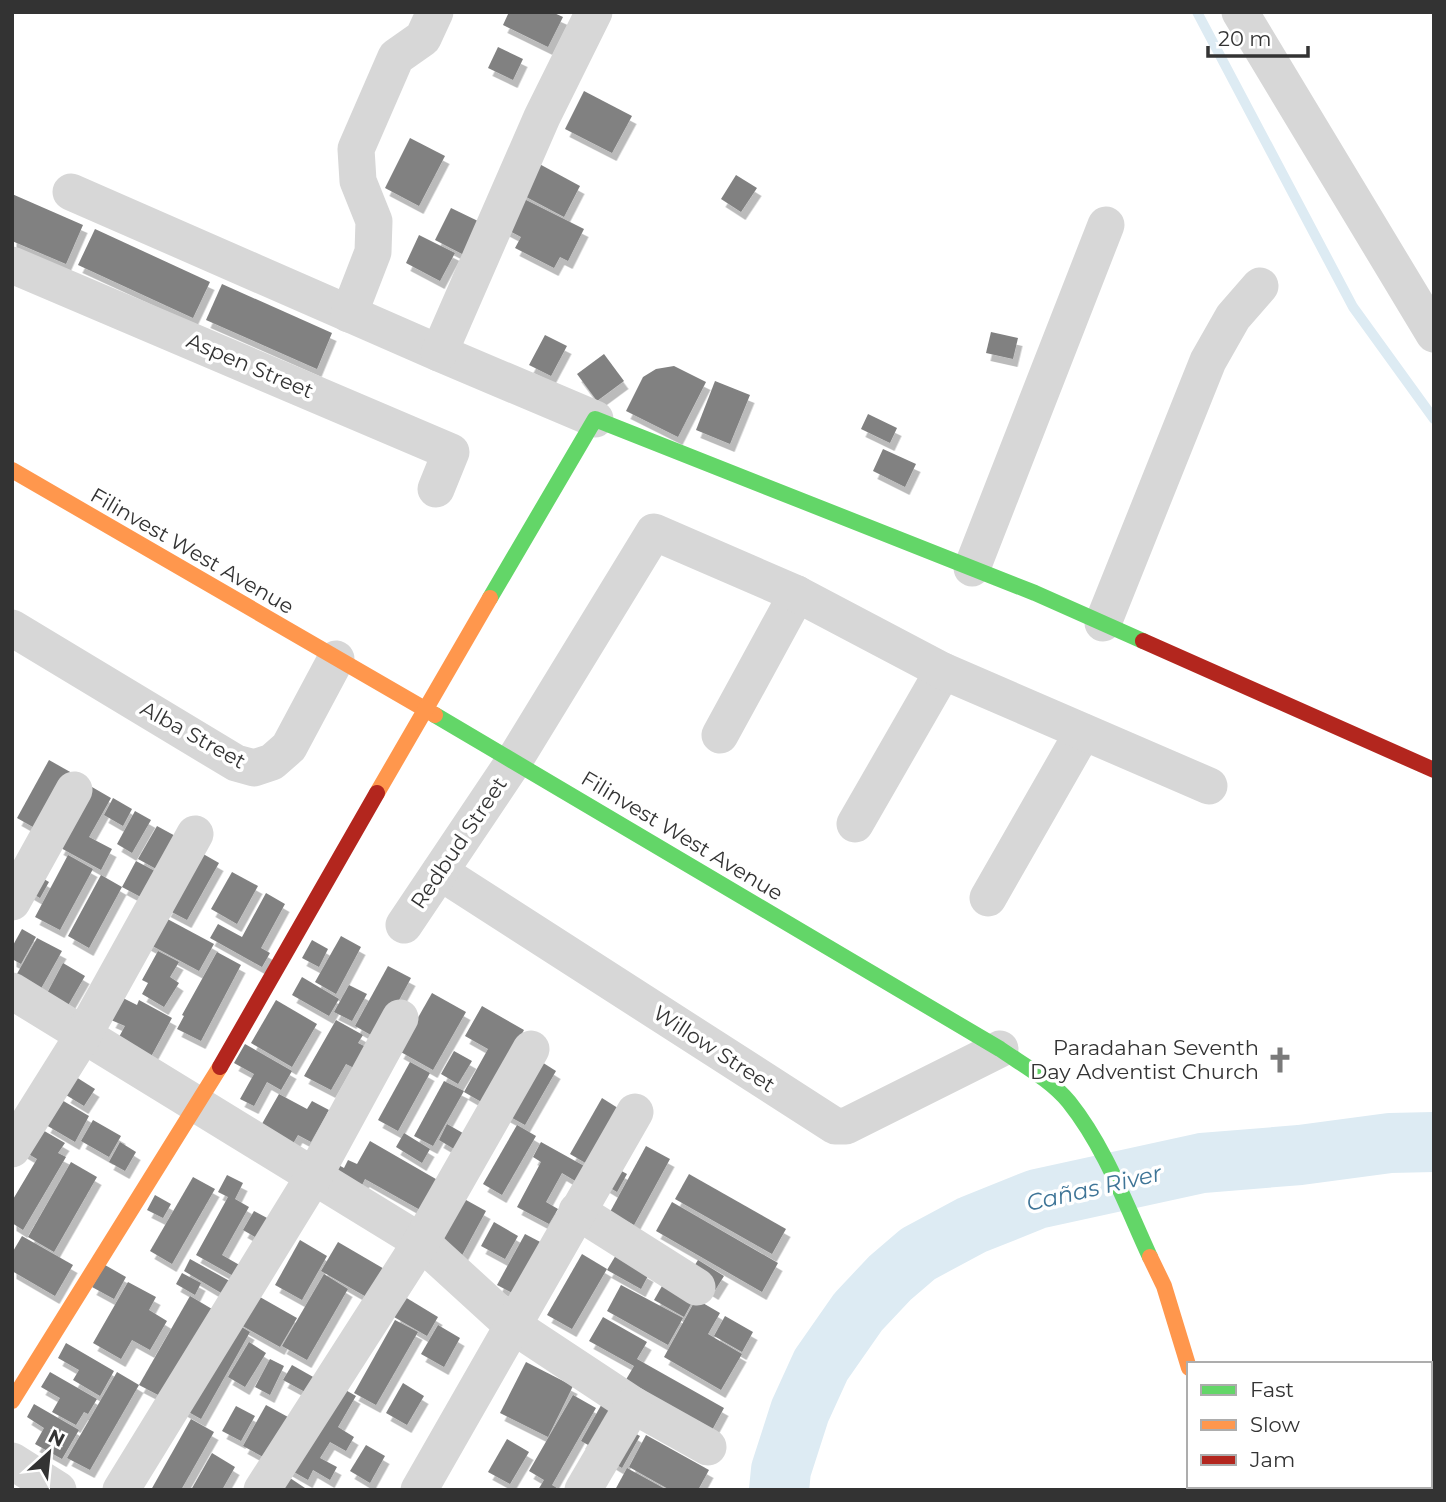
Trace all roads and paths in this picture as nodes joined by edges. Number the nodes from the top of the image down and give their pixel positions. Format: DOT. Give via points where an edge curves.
graph roads {
  1 [pos="435,12"];
  2 [pos="594,12"];
  3 [pos="1240,12"];
  4 [pos="71,192"];
  5 [pos="1106,225"];
  6 [pos="12,265"];
  7 [pos="1260,286"];
  8 [pos="349,314"];
  9 [pos="1434,334"];
  10 [pos="439,353"];
  11 [pos="595,419"];
  12 [pos="12,470"];
  13 [pos="436,489"];
  14 [pos="972,568"];
  15 [pos="797,594"];
  16 [pos="1102,623"];
  17 [pos="12,628"];
  18 [pos="336,659"];
  19 [pos="943,671"];
  20 [pos="425,709"];
  21 [pos="1083,732"];
  22 [pos="720,735"];
  23 [pos="514,761"];
  24 [pos="1434,770"];
  25 [pos="1209,786"];
  26 [pos="74,790"];
  27 [pos="855,824"];
  28 [pos="195,834"];
  29 [pos="440,872"];
  30 [pos="988,898"];
  31 [pos="12,902"];
  32 [pos="404,925"];
  33 [pos="12,991"];
  34 [pos="400,1018"];
  35 [pos="84,1034"];
  36 [pos="531,1049"];
  37 [pos="1000,1049"];
  38 [pos="199,1104"];
  39 [pos="635,1112"];
  40 [pos="12,1149"];
  41 [pos="314,1176"];
  42 [pos="577,1211"];
  43 [pos="421,1242"];
  44 [pos="697,1287"];
  45 [pos="512,1325"];
  46 [pos="1187,1362"];
  47 [pos="12,1401"];
  48 [pos="634,1405"];
  49 [pos="708,1447"];
  50 [pos="12,1461"];
  51 [pos="58,1490"];
  52 [pos="121,1490"];
  53 [pos="262,1490"];
  54 [pos="419,1490"];
  55 [pos="583,1490"];
  1 -- 8 [label="street" via="423,38 396,57 356,149 358,181 374,221 373,252"];
  2 -- 10 [label="street" via="506,195"];
  3 -- 9 [label="street"];
  4 -- 8 [label="street"];
  5 -- 14 [label="street"];
  6 -- 13 [label="street, Aspen Street" via="451,452"];
  7 -- 16 [label="street" via="1233,317 1208,360"];
  8 -- 10 [label="street"];
  10 -- 11 [label="street"];
  11 -- 14 [label="street"];
  11 -- 20 [label="street"];
  12 -- 18 [label="street, Filinvest West Avenue"];
  14 -- 16 [label="street"];
  15 -- 19 [label="street"];
  15 -- 22 [label="street"];
  15 -- 23 [label="street, Redbud Street" via="654,533"];
  16 -- 24 [label="street"];
  17 -- 18 [label="street, Alba Street" via="236,763 254,768 272,762 289,747"];
  18 -- 20 [label="street, Filinvest West Avenue"];
  19 -- 21 [label="street"];
  19 -- 27 [label="street"];
  20 -- 23 [label="street, Filinvest West Avenue"];
  20 -- 38 [label="street"];
  21 -- 25 [label="street"];
  21 -- 30 [label="street"];
  23 -- 29 [label="street, Redbud Street"];
  23 -- 37 [label="street, Filinvest West Avenue"];
  26 -- 31 [label="street"];
  28 -- 35 [label="street"];
  29 -- 32 [label="street, Redbud Street"];
  29 -- 37 [label="street, Willow Street" via="835,1126 846,1126"];
  33 -- 35 [label="street"];
  34 -- 41 [label="street"];
  35 -- 38 [label="street"];
  35 -- 40 [label="street"];
  36 -- 43 [label="street"];
  37 -- 46 [label="street, Filinvest West Avenue" via="1068,1101 1095,1140 1164,1286"];
  38 -- 41 [label="street"];
  38 -- 47 [label="street"];
  39 -- 42 [label="street"];
  41 -- 43 [label="street"];
  41 -- 52 [label="street"];
  42 -- 44 [label="street"];
  42 -- 45 [label="street"];
  43 -- 45 [label="street"];
  43 -- 53 [label="street"];
  45 -- 48 [label="street"];
  45 -- 54 [label="street"];
  48 -- 49 [label="street"];
  48 -- 55 [label="street"];
  50 -- 51 [label="street"];
}
